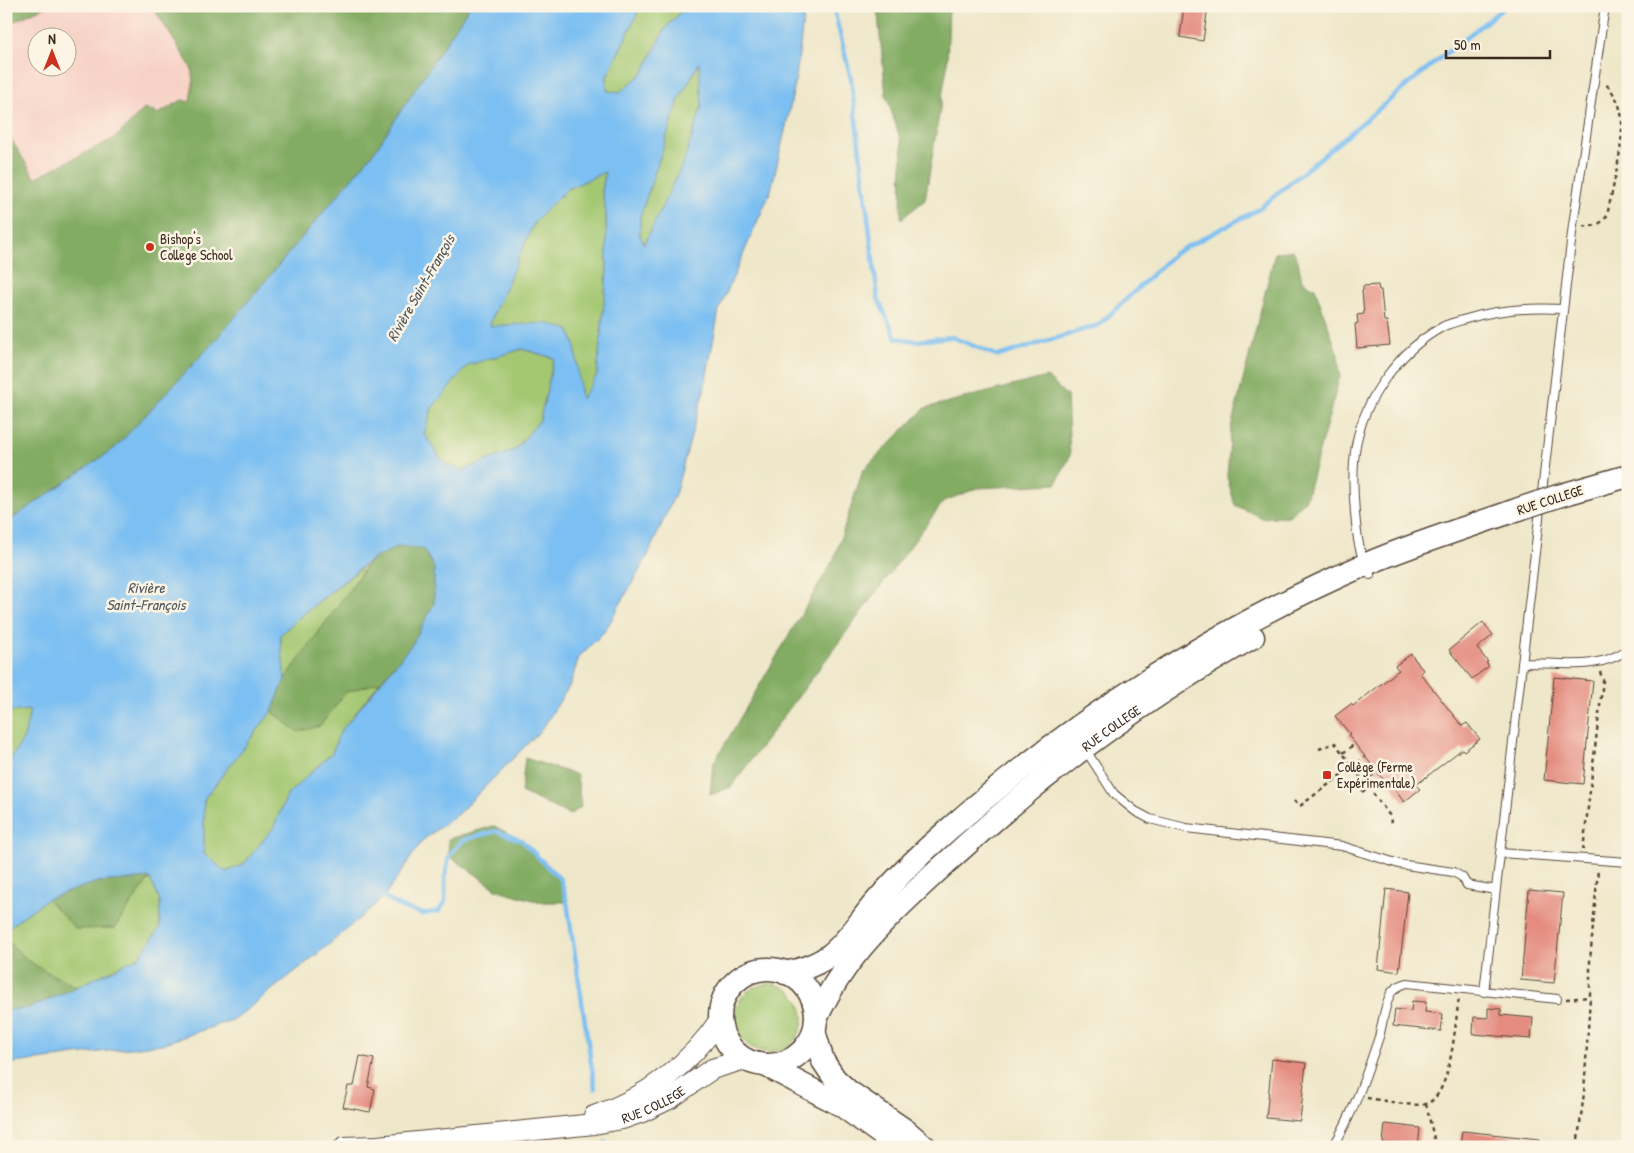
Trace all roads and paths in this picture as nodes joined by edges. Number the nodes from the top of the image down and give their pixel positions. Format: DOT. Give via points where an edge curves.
graph roads {
  1 [pos="1604,6"];
  2 [pos="1594,79"];
  3 [pos="1573,224"];
  4 [pos="1564,309"];
  5 [pos="1628,476"];
  6 [pos="1368,570"];
  7 [pos="1628,649"];
  8 [pos="1522,663"];
  9 [pos="1596,663"];
  10 [pos="1355,744"];
  11 [pos="1084,747"];
  12 [pos="1319,749"];
  13 [pos="1343,753"];
  14 [pos="1365,757"];
  15 [pos="1353,766"];
  16 [pos="1377,772"];
  17 [pos="1327,775"];
  18 [pos="1335,779"];
  19 [pos="1364,781"];
  20 [pos="1368,787"];
  21 [pos="1362,792"];
  22 [pos="1294,801"];
  23 [pos="1390,823"];
  24 [pos="1500,853"];
  25 [pos="1582,859"];
  26 [pos="1598,860"];
  27 [pos="1628,862"];
  28 [pos="1496,890"];
  29 [pos="785,973"];
  30 [pos="1460,989"];
  31 [pos="1484,992"];
  32 [pos="1590,997"];
  33 [pos="1556,999"];
  34 [pos="721,1018"];
  35 [pos="815,1025"];
  36 [pos="755,1062"];
  37 [pos="1358,1097"];
  38 [pos="1426,1104"];
  39 [pos="553,1127"];
  40 [pos="1436,1145"];
  41 [pos="1460,1146"];
  42 [pos="344,1147"];
  43 [pos="899,1147"];
  44 [pos="925,1147"];
  45 [pos="1333,1147"];
  46 [pos="1577,1147"];
  1 -- 2 [label="lane"];
  2 -- 3 [label="lane"];
  2 -- 3 [label="path" via="1606,84 1615,96 1621,114 1621,137 1607,216 1601,223 1590,226"];
  3 -- 4 [label="lane"];
  4 -- 6 [label="lane" via="1511,310 1446,326 1422,340 1398,362 1378,389 1356,443 1353,492 1358,542"];
  4 -- 8 [label="lane"];
  5 -- 6 [label="main road, RUE COLLEGE, bridge" via="1519,509"];
  6 -- 11 [label="main road, RUE COLLEGE" via="1238,645"];
  6 -- 29 [label="main road, RUE COLLEGE" via="1308,592 1244,624 1094,717 1024,767 935,841 830,955 810,966"];
  7 -- 9 [label="lane"];
  8 -- 9 [label="lane"];
  8 -- 24 [label="lane"];
  9 -- 25 [label="path" via="1602,680"];
  10 -- 13 [label="path"];
  11 -- 28 [label="lane" via="1114,794 1150,819 1186,828 1342,846 1400,864 1453,872 1467,885"];
  11 -- 35 [label="main road, RUE COLLEGE" via="992,822 907,900 844,970"];
  12 -- 13 [label="path" via="1335,743"];
  13 -- 15 [label="path"];
  14 -- 15 [label="path"];
  15 -- 18 [label="path"];
  15 -- 19 [label="path"];
  16 -- 19 [label="path"];
  17 -- 18 [label="path" via="1331,774"];
  18 -- 22 [label="path" via="1300,806"];
  19 -- 20 [label="path"];
  20 -- 21 [label="path"];
  20 -- 23 [label="path" via="1390,816"];
  24 -- 25 [label="lane"];
  24 -- 28 [label="lane"];
  25 -- 26 [label="lane"];
  26 -- 27 [label="lane"];
  26 -- 32 [label="path"];
  28 -- 31 [label="lane"];
  29 -- 34 [label="main road, RUE COLLEGE" via="758,971 739,980 725,997"];
  29 -- 35 [label="main road" via="806,989 814,1003"];
  30 -- 31 [label="lane"];
  30 -- 37 [label="lane" via="1407,983 1393,990"];
  30 -- 38 [label="path" via="1446,1076 1441,1091"];
  31 -- 33 [label="lane"];
  32 -- 33 [label="path"];
  32 -- 46 [label="path"];
  34 -- 36 [label="main road" via="726,1039 736,1052"];
  34 -- 39 [label="main road, RUE COLLEGE" via="691,1055 652,1087 598,1114"];
  35 -- 36 [label="main road, RUE COLLEGE" via="808,1044 796,1056 782,1063"];
  35 -- 44 [label="main road" via="824,1061 835,1079"];
  36 -- 39 [label="main road, RUE COLLEGE" via="712,1069 671,1098 639,1114 605,1122"];
  36 -- 43 [label="main road" via="841,1105"];
  37 -- 38 [label="path"];
  37 -- 45 [label="lane"];
  38 -- 40 [label="path"];
  39 -- 42 [label="main road, RUE COLLEGE"];
  40 -- 41 [label="path"];
}
